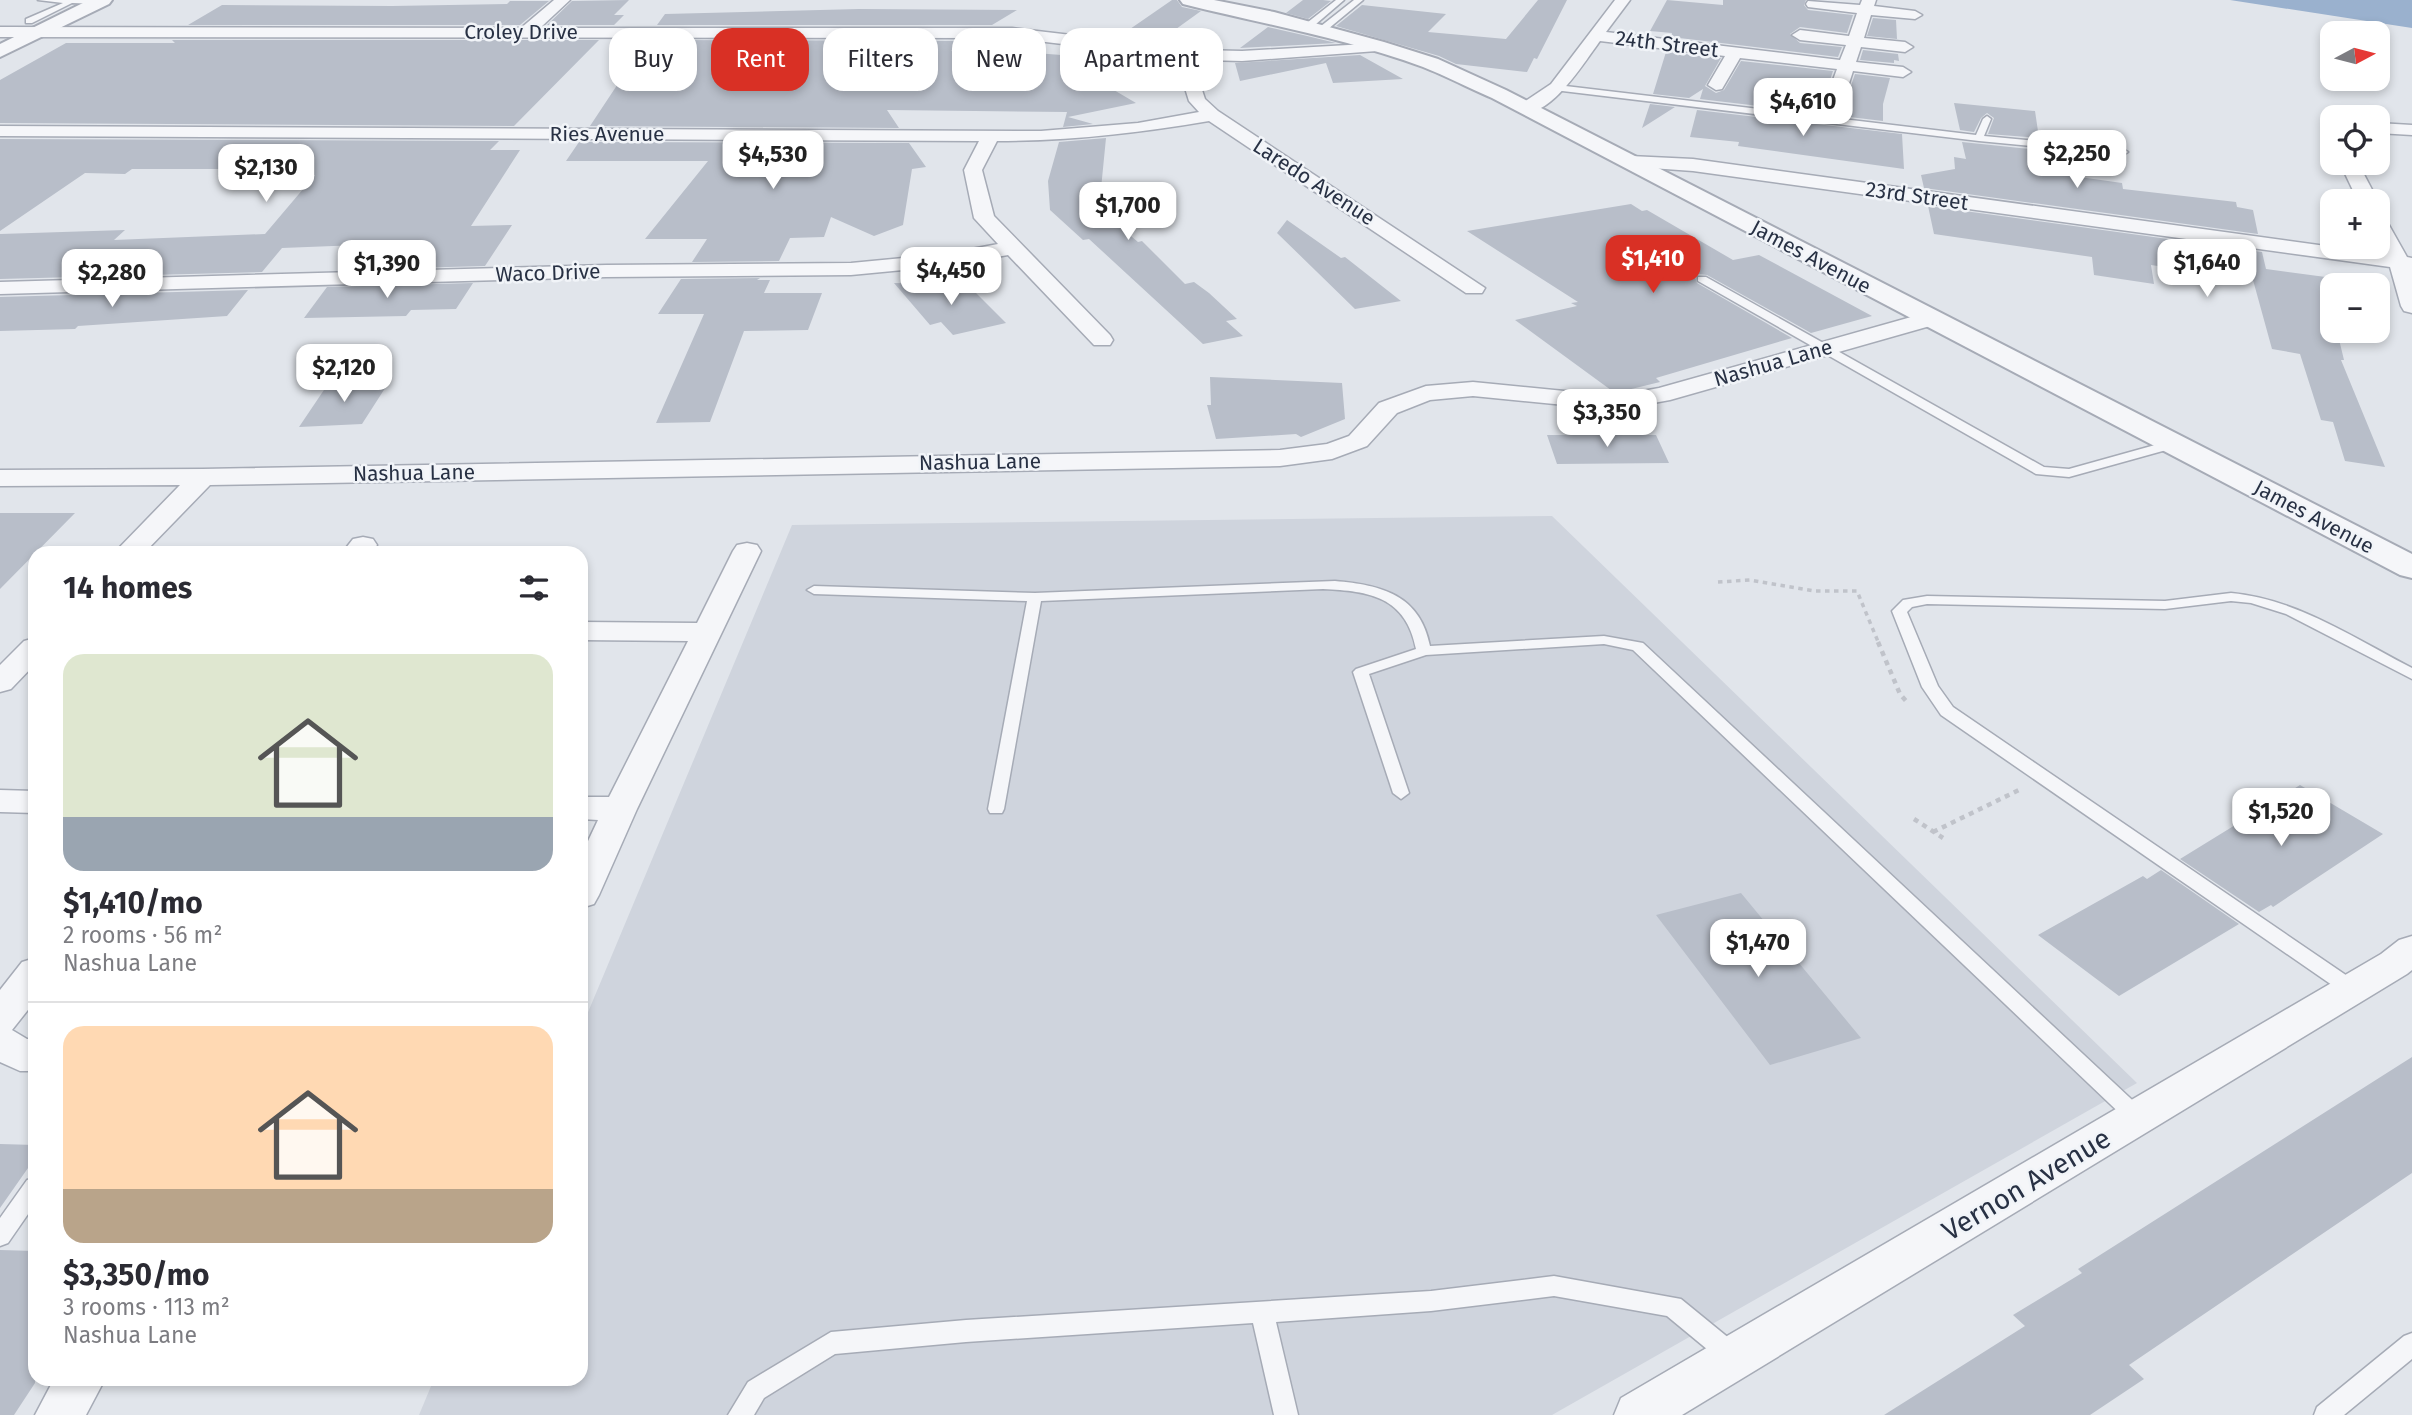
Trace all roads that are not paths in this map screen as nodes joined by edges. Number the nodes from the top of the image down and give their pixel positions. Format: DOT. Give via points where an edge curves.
graph roads {
  1 [pos="42,0"];
  2 [pos="563,0"];
  3 [pos="1189,0"];
  4 [pos="1340,0"];
  5 [pos="1359,0"];
  6 [pos="1623,0"];
  7 [pos="73,1"];
  8 [pos="101,1"];
  9 [pos="1813,4"];
  10 [pos="1868,5"];
  11 [pos="1915,15"];
  12 [pos="33,27"];
  13 [pos="1312,30"];
  14 [pos="527,31"];
  15 [pos="0,32"];
  16 [pos="1800,35"];
  17 [pos="1597,36"];
  18 [pos="1060,39"];
  19 [pos="1854,41"];
  20 [pos="1377,46"];
  21 [pos="1905,47"];
  22 [pos="0,51"];
  23 [pos="1735,52"];
  24 [pos="1223,55"];
  25 [pos="1846,65"];
  26 [pos="1903,72"];
  27 [pos="1716,85"];
  28 [pos="1558,88"];
  29 [pos="1194,91"];
  30 [pos="1835,102"];
  31 [pos="1527,108"];
  32 [pos="1212,115"];
  33 [pos="1987,119"];
  34 [pos="2390,129"];
  35 [pos="2412,130"];
  36 [pos="0,131"];
  37 [pos="991,136"];
  38 [pos="1979,138"];
  39 [pos="2123,152"];
  40 [pos="1629,162"];
  41 [pos="2390,240"];
  42 [pos="1010,248"];
  43 [pos="2405,263"];
  44 [pos="1702,279"];
  45 [pos="0,288"];
  46 [pos="1474,288"];
  47 [pos="2412,306"];
  48 [pos="1929,319"];
  49 [pos="1102,340"];
  50 [pos="1826,348"];
  51 [pos="2174,444"];
  52 [pos="203,477"];
  53 [pos="0,478"];
  54 [pos="135,546"];
  55 [pos="747,551"];
  56 [pos="2412,568"];
  57 [pos="814,590"];
  58 [pos="1035,597"];
  59 [pos="588,631"];
  60 [pos="709,632"];
  61 [pos="1424,651"];
  62 [pos="28,654"];
  63 [pos="2412,674"];
  64 [pos="0,682"];
  65 [pos="1401,793"];
  66 [pos="0,801"];
  67 [pos="28,802"];
  68 [pos="588,808"];
  69 [pos="620,809"];
  70 [pos="996,809"];
  71 [pos="588,880"];
  72 [pos="2412,950"];
  73 [pos="28,981"];
  74 [pos="2352,989"];
  75 [pos="0,1019"];
  76 [pos="0,1042"];
  77 [pos="28,1055"];
  78 [pos="2137,1117"];
  79 [pos="28,1197"];
  80 [pos="0,1236"];
  81 [pos="1262,1311"];
  82 [pos="2412,1344"];
  83 [pos="1734,1357"];
  84 [pos="77,1386"];
  85 [pos="59,1415"];
  86 [pos="740,1415"];
  87 [pos="1286,1415"];
  88 [pos="1638,1415"];
  89 [pos="2326,1415"];
  1 -- 7 [label="lane"];
  2 -- 14 [label="street"];
  3 -- 13 [label="street, James Avenue"];
  4 -- 13 [label="lane"];
  5 -- 13 [label="lane"];
  6 -- 17 [label="street"];
  7 -- 8 [label="lane"];
  7 -- 12 [label="lane"];
  8 -- 12 [label="street"];
  9 -- 10 [label="street"];
  10 -- 11 [label="street"];
  10 -- 19 [label="street"];
  12 -- 14 [label="street, Croley Drive"];
  12 -- 15 [label="street, Croley Drive"];
  12 -- 22 [label="street"];
  13 -- 20 [label="street, James Avenue"];
  14 -- 18 [label="street, Croley Drive" via="1012,33"];
  16 -- 19 [label="street"];
  17 -- 23 [label="street, 24th Street"];
  17 -- 28 [label="street"];
  19 -- 21 [label="street"];
  19 -- 25 [label="street"];
  20 -- 24 [label="street, Croley Drive" via="1284,55"];
  20 -- 31 [label="street, James Avenue" via="1430,63"];
  23 -- 25 [label="street, 24th Street"];
  23 -- 27 [label="street"];
  25 -- 26 [label="street, 24th Street"];
  25 -- 30 [label="street"];
  28 -- 31 [label="street"];
  28 -- 38 [label="lane"];
  29 -- 32 [label="street, Laredo Avenue" via="1197,101"];
  31 -- 40 [label="street, James Avenue"];
  32 -- 37 [label="street, Ries Avenue" via="1097,132"];
  32 -- 46 [label="street, Laredo Avenue"];
  33 -- 38 [label="lane"];
  34 -- 35 [label="street"];
  36 -- 37 [label="street, Ries Avenue"];
  37 -- 42 [label="street" via="972,170 984,218"];
  38 -- 39 [label="lane"];
  40 -- 43 [label="street, 23rd Street" via="1693,165"];
  40 -- 48 [label="street, James Avenue"];
  41 -- 43 [label="street"];
  42 -- 45 [label="street, Waco Drive" via="851,269"];
  42 -- 49 [label="street"];
  43 -- 47 [label="street"];
  44 -- 50 [label="lane"];
  48 -- 50 [label="street, Nashua Lane"];
  48 -- 51 [label="street, James Avenue"];
  50 -- 51 [label="lane" via="2041,471 2069,473"];
  50 -- 52 [label="street, Nashua Lane" via="1662,395 1615,403 1474,389 1426,393 1388,408 1358,441 1332,451 1280,458"];
  51 -- 56 [label="street, James Avenue"];
  52 -- 53 [label="street, Nashua Lane"];
  52 -- 54 [label="street"];
  55 -- 60 [label="street"];
  57 -- 58 [label="lane"];
  58 -- 61 [label="lane" via="1360,587 1392,598 1415,619"];
  58 -- 70 [label="lane"];
  59 -- 60 [label="street"];
  60 -- 69 [label="street"];
  61 -- 65 [label="lane" via="1361,672"];
  61 -- 78 [label="lane" via="1604,640 1638,646"];
  62 -- 64 [label="street"];
  63 -- 74 [label="lane" via="2291,611 2231,597 2165,604 1927,600 1908,603 1899,611 1930,687 1947,711"];
  66 -- 67 [label="street"];
  68 -- 69 [label="street"];
  69 -- 71 [label="street"];
  72 -- 74 [label="street, Vernon Avenue"];
  73 -- 75 [label="street"];
  74 -- 78 [label="street, Vernon Avenue"];
  76 -- 77 [label="street"];
  78 -- 83 [label="street, Vernon Avenue"];
  79 -- 80 [label="lane"];
  81 -- 83 [label="lane" via="1431,1301 1554,1286 1673,1306"];
  81 -- 86 [label="lane" via="831,1343 756,1390"];
  81 -- 87 [label="lane"];
  82 -- 89 [label="lane"];
  83 -- 88 [label="street, Vernon Avenue"];
  84 -- 85 [label="street"];
}
